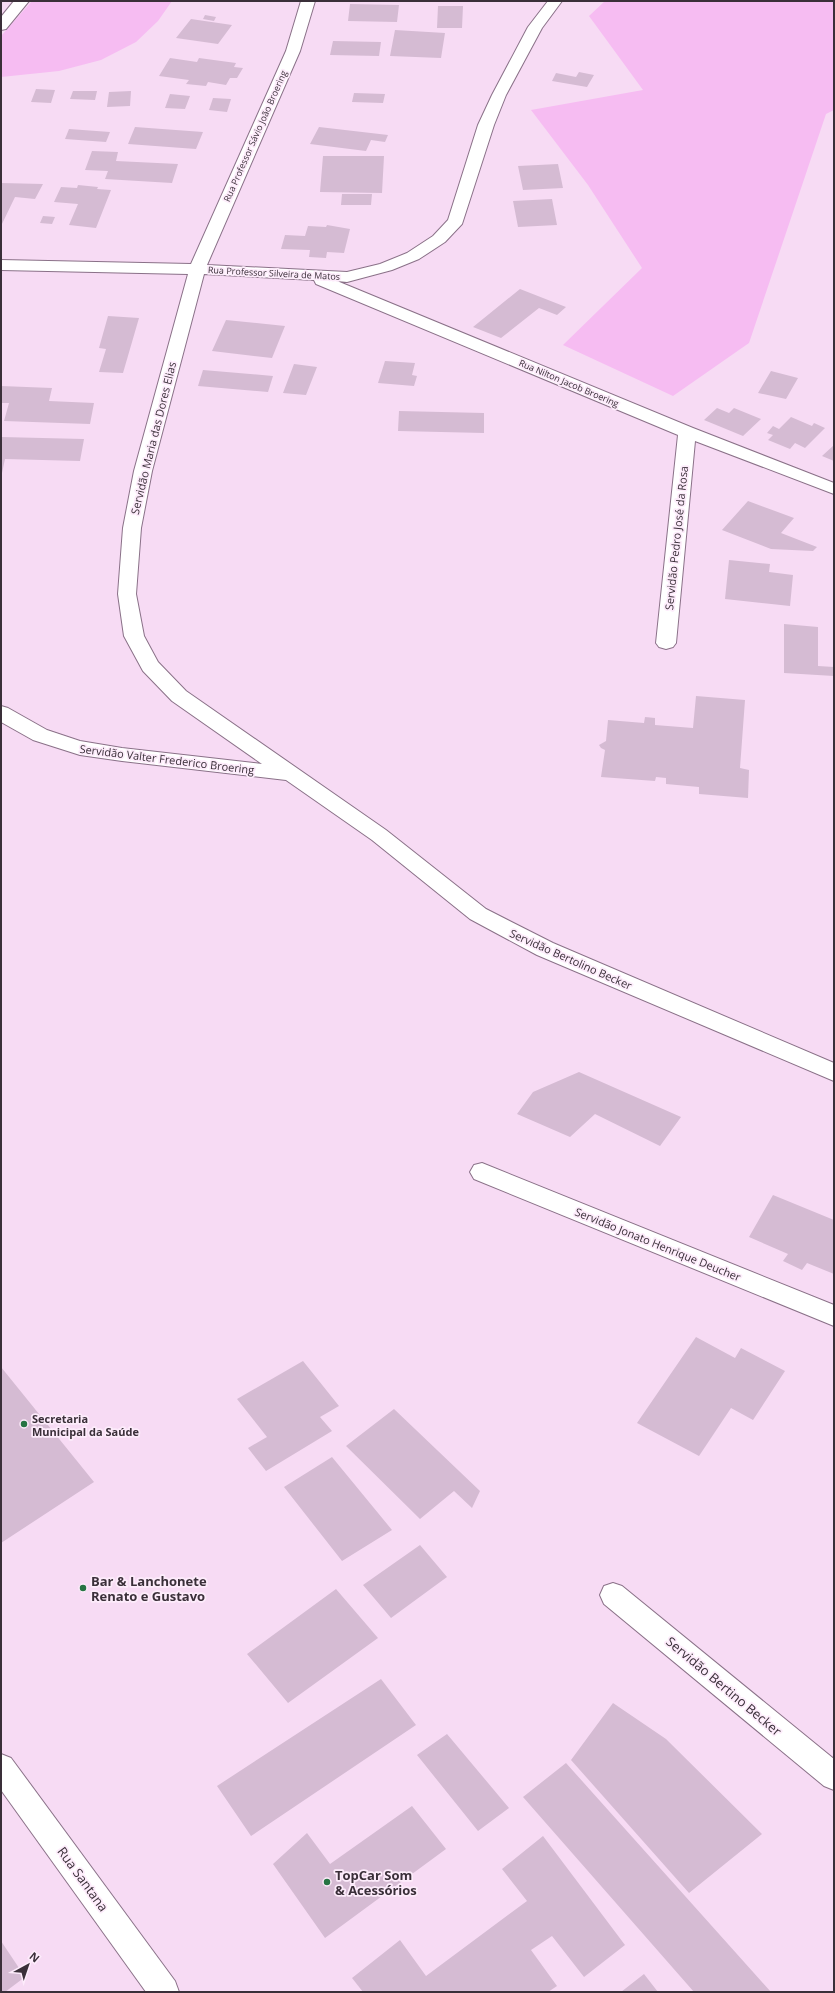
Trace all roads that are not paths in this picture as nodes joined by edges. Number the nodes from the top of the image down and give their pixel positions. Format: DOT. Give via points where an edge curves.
graph roads {
  1 [pos="22,1"];
  2 [pos="308,1"];
  3 [pos="555,1"];
  4 [pos="1,26"];
  5 [pos="1,265"];
  6 [pos="197,269"];
  7 [pos="305,274"];
  8 [pos="687,432"];
  9 [pos="834,489"];
  10 [pos="666,644"];
  11 [pos="1,713"];
  12 [pos="293,775"];
  13 [pos="834,1072"];
  14 [pos="482,1172"];
  15 [pos="834,1316"];
  16 [pos="614,1595"];
  17 [pos="1,1767"];
  18 [pos="834,1777"];
  19 [pos="164,1992"];
  1 -- 4 [label="street"];
  2 -- 6 [label="street, Rua Professor Sávio João Broering" via="293,51"];
  3 -- 7 [label="street, Rua Professor Silveira de Matos" via="535,27 499,95 486,125 460,212 448,231 427,248 380,269 347,277"];
  5 -- 6 [label="street, Rua Professor Silveira de Matos"];
  6 -- 7 [label="street, Rua Professor Silveira de Matos"];
  6 -- 12 [label="street, Servidão Maria das Dores Elias" via="143,471 132,528 127,594 134,636 150,666 179,696"];
  7 -- 8 [label="street, Rua Nilton Jacob Broering"];
  8 -- 9 [label="street, Rua Nilton Jacob Broering"];
  8 -- 10 [label="street, Servidão Pedro José da Rosa"];
  11 -- 12 [label="street, Servidão Valter Frederico Broering" via="46,739 82,750"];
  12 -- 13 [label="street, Servidão Bertolino Becker" via="379,836 478,914 508,931"];
  14 -- 15 [label="street, Servidão Jonato Henrique Deucher"];
  16 -- 18 [label="street, Servidão Bertino Becker"];
  17 -- 19 [label="street, Rua Santana"];
}
